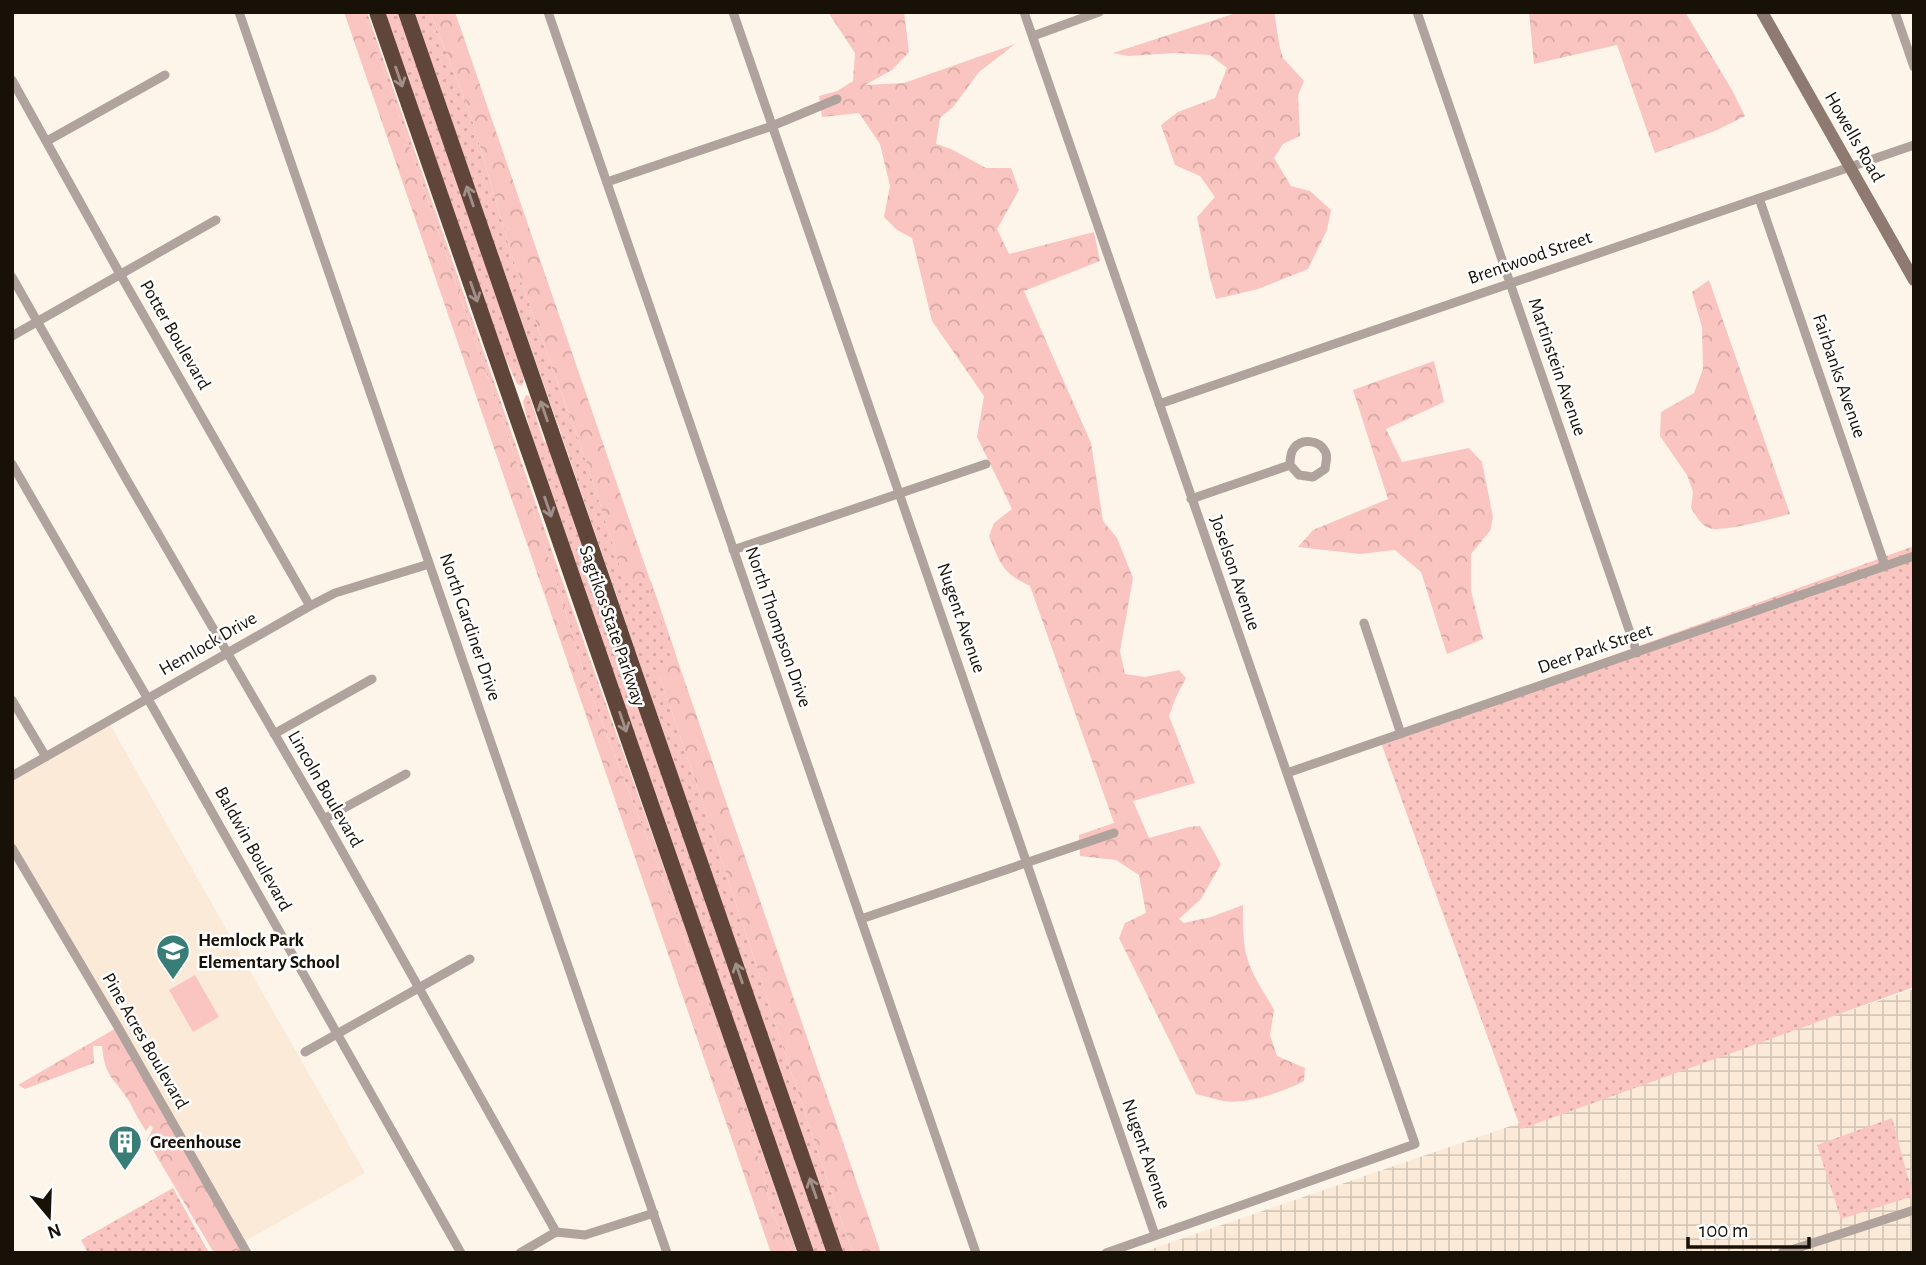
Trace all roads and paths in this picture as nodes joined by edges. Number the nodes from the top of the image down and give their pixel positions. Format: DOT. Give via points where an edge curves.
graph roads {
  1 [pos="239,12"];
  2 [pos="377,12"];
  3 [pos="406,12"];
  4 [pos="548,12"];
  5 [pos="733,12"];
  6 [pos="1024,12"];
  7 [pos="1100,12"];
  8 [pos="1418,12"];
  9 [pos="1762,12"];
  10 [pos="1895,12"];
  11 [pos="1032,36"];
  12 [pos="1914,66"];
  13 [pos="165,75"];
  14 [pos="12,80"];
  15 [pos="837,99"];
  16 [pos="772,125"];
  17 [pos="47,141"];
  18 [pos="1914,145"];
  19 [pos="1848,167"];
  20 [pos="607,182"];
  21 [pos="1759,198"];
  22 [pos="216,220"];
  23 [pos="120,274"];
  24 [pos="12,276"];
  25 [pos="1914,280"];
  26 [pos="1510,283"];
  27 [pos="38,321"];
  28 [pos="12,336"];
  29 [pos="1158,404"];
  30 [pos="12,464"];
  31 [pos="986,464"];
  32 [pos="1290,466"];
  33 [pos="899,494"];
  34 [pos="1191,499"];
  35 [pos="733,550"];
  36 [pos="1914,556"];
  37 [pos="429,564"];
  38 [pos="1885,566"];
  39 [pos="310,606"];
  40 [pos="1364,623"];
  41 [pos="1637,653"];
  42 [pos="227,654"];
  43 [pos="372,680"];
  44 [pos="148,698"];
  45 [pos="12,700"];
  46 [pos="274,734"];
  47 [pos="1401,734"];
  48 [pos="46,757"];
  49 [pos="1287,773"];
  50 [pos="406,774"];
  51 [pos="12,776"];
  52 [pos="324,820"];
  53 [pos="1114,833"];
  54 [pos="12,848"];
  55 [pos="1027,862"];
  56 [pos="861,919"];
  57 [pos="470,959"];
  58 [pos="419,988"];
  59 [pos="337,1034"];
  60 [pos="305,1052"];
  61 [pos="1914,1210"];
  62 [pos="654,1213"];
  63 [pos="556,1232"];
  64 [pos="1155,1235"];
  65 [pos="247,1253"];
  66 [pos="461,1253"];
  67 [pos="520,1253"];
  68 [pos="667,1253"];
  69 [pos="806,1253"];
  70 [pos="835,1253"];
  71 [pos="976,1253"];
  72 [pos="1106,1253"];
  73 [pos="1782,1253"];
  1 -- 37 [label="street, North Gardiner Drive"];
  2 -- 69 [label="highway, Sagtikos State Parkway, one-way"];
  70 -- 3 [label="highway, Sagtikos State Parkway, one-way"];
  4 -- 20 [label="street, North Thompson Drive"];
  5 -- 16 [label="street, Nugent Avenue"];
  6 -- 11 [label="street, Joselson Avenue"];
  7 -- 11 [label="street"];
  8 -- 26 [label="street, Martinstein Avenue"];
  9 -- 19 [label="street, Howells Road"];
  10 -- 12 [label="street"];
  11 -- 29 [label="street, Joselson Avenue"];
  13 -- 17 [label="street"];
  14 -- 17 [label="street, Potter Boulevard"];
  15 -- 16 [label="street"];
  16 -- 20 [label="street"];
  16 -- 33 [label="street, Nugent Avenue"];
  17 -- 23 [label="street, Potter Boulevard"];
  18 -- 19 [label="street, Brentwood Street"];
  19 -- 21 [label="street, Brentwood Street"];
  19 -- 25 [label="street, Howells Road"];
  20 -- 35 [label="street, North Thompson Drive"];
  21 -- 26 [label="street, Brentwood Street"];
  21 -- 38 [label="street, Fairbanks Avenue"];
  22 -- 23 [label="street"];
  23 -- 27 [label="street"];
  23 -- 39 [label="street, Potter Boulevard"];
  24 -- 27 [label="street, Lincoln Boulevard"];
  26 -- 29 [label="street, Brentwood Street"];
  26 -- 41 [label="street, Martinstein Avenue"];
  27 -- 28 [label="street"];
  27 -- 42 [label="street, Lincoln Boulevard"];
  29 -- 34 [label="street, Joselson Avenue"];
  30 -- 44 [label="street, Baldwin Boulevard"];
  31 -- 33 [label="street"];
  32 -- 32 [label="street" via="1299,475 1313,477 1325,468 1323,447 1302,442 1295,447"];
  32 -- 34 [label="street"];
  33 -- 35 [label="street"];
  33 -- 55 [label="street, Nugent Avenue"];
  34 -- 49 [label="street, Joselson Avenue"];
  35 -- 56 [label="street, North Thompson Drive"];
  36 -- 38 [label="street, Deer Park Street"];
  37 -- 39 [label="street, Hemlock Drive" via="335,593"];
  37 -- 62 [label="street, North Gardiner Drive"];
  38 -- 41 [label="street, Deer Park Street"];
  39 -- 42 [label="street, Hemlock Drive"];
  40 -- 47 [label="street"];
  41 -- 47 [label="street, Deer Park Street"];
  42 -- 44 [label="street, Hemlock Drive"];
  42 -- 46 [label="street, Lincoln Boulevard"];
  43 -- 46 [label="street"];
  44 -- 48 [label="street, Hemlock Drive"];
  44 -- 59 [label="street, Baldwin Boulevard"];
  45 -- 48 [label="street"];
  46 -- 52 [label="street, Lincoln Boulevard"];
  47 -- 49 [label="street, Deer Park Street"];
  48 -- 51 [label="street, Hemlock Drive"];
  49 -- 64 [label="street, Joselson Avenue" via="1415,1144"];
  50 -- 52 [label="street"];
  52 -- 58 [label="street, Lincoln Boulevard"];
  53 -- 55 [label="street"];
  54 -- 65 [label="street, Pine Acres Boulevard"];
  55 -- 56 [label="street"];
  55 -- 64 [label="street, Nugent Avenue"];
  56 -- 71 [label="street, North Thompson Drive"];
  57 -- 58 [label="street"];
  58 -- 59 [label="street"];
  58 -- 63 [label="street, Lincoln Boulevard"];
  59 -- 60 [label="street"];
  59 -- 66 [label="street, Baldwin Boulevard"];
  61 -- 73 [label="street"];
  62 -- 63 [label="street" via="585,1236"];
  62 -- 68 [label="street, North Gardiner Drive"];
  63 -- 67 [label="street"];
  64 -- 72 [label="street"];
}
